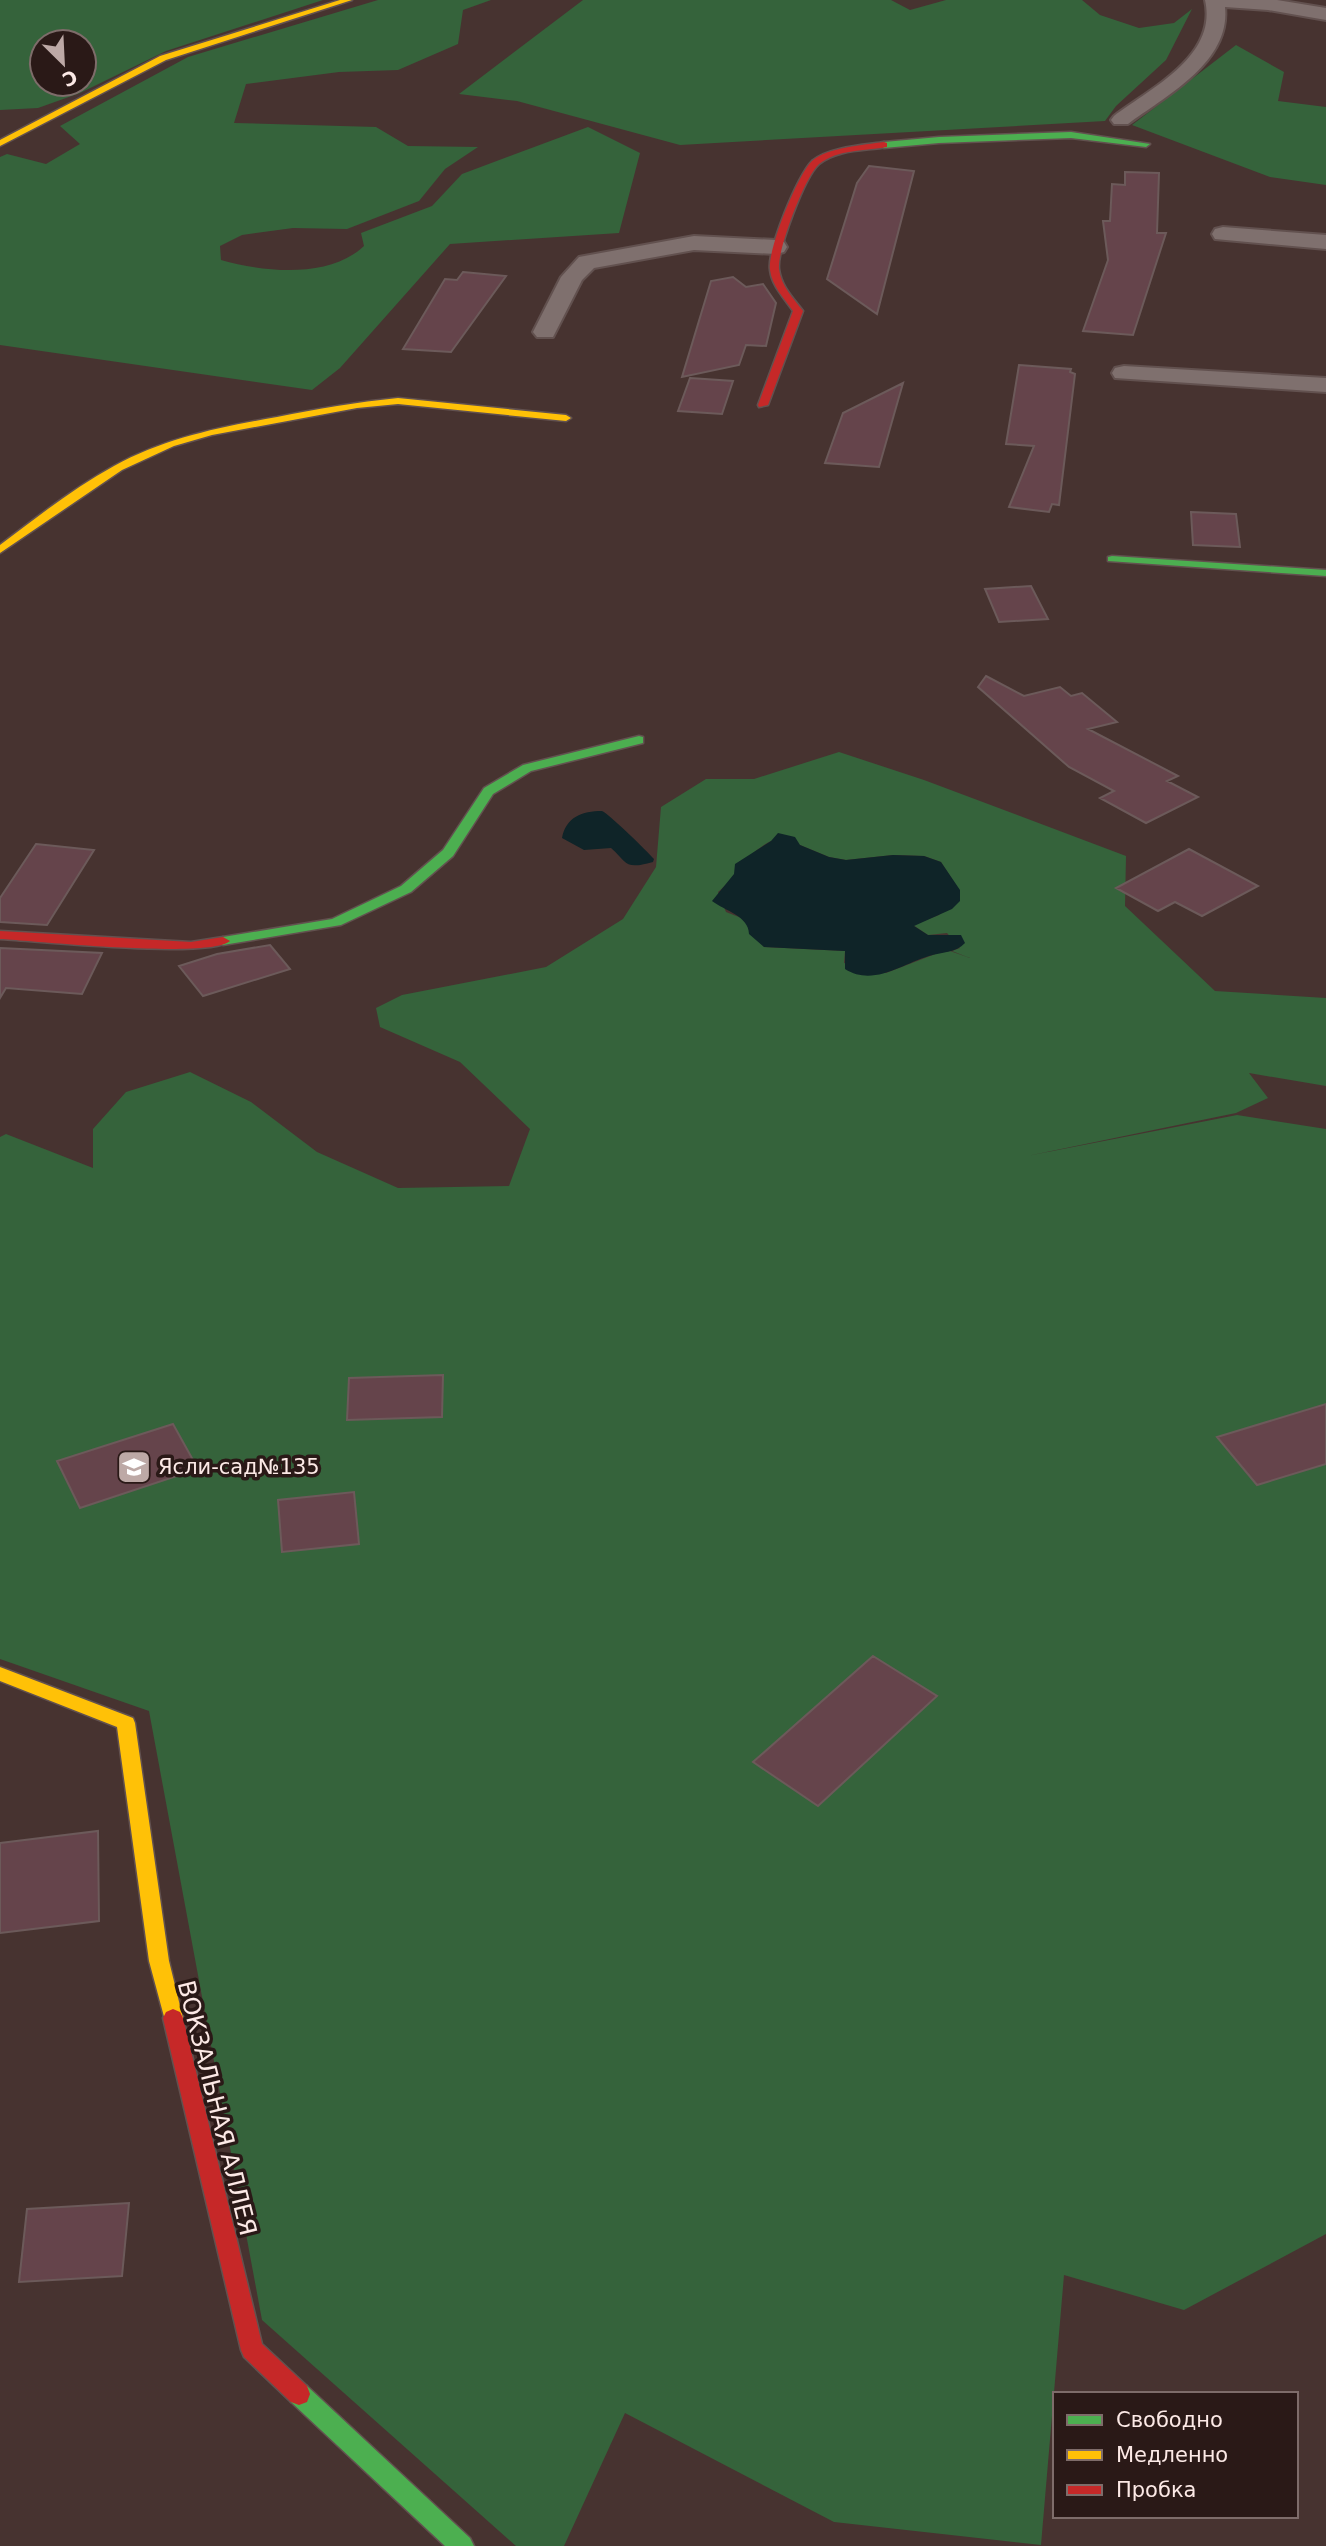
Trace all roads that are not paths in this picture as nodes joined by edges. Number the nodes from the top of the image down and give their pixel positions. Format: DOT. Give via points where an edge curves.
graph roads {
  1 [pos="348,0"];
  2 [pos="1215,0"];
  3 [pos="1326,14"];
  4 [pos="1121,120"];
  5 [pos="0,143"];
  6 [pos="1146,144"];
  7 [pos="1223,234"];
  8 [pos="1326,242"];
  9 [pos="776,247"];
  10 [pos="545,332"];
  11 [pos="1124,373"];
  12 [pos="1326,385"];
  13 [pos="763,405"];
  14 [pos="566,418"];
  15 [pos="0,550"];
  16 [pos="1112,559"];
  17 [pos="1326,573"];
  18 [pos="639,740"];
  19 [pos="0,935"];
  20 [pos="0,1674"];
  21 [pos="462,2546"];
  1 -- 5 [label="street" via="163,58"];
  2 -- 3 [label="street"];
  2 -- 4 [label="street" via="1217,22 1211,43 1191,67"];
  6 -- 9 [label="street" via="1071,135 847,149 815,163"];
  7 -- 8 [label="street"];
  9 -- 10 [label="street" via="694,243 587,262 572,277"];
  9 -- 13 [label="street" via="776,281 798,311"];
  11 -- 12 [label="street"];
  14 -- 15 [label="street" via="409,401 365,404 197,435 149,452 105,475"];
  16 -- 17 [label="street"];
  18 -- 19 [label="street" via="527,768 488,791 448,853 407,888 336,922 191,946"];
  20 -- 21 [label="street, ВОКЗАЛЬНАЯ АЛЛЕЯ" via="125,1723 159,1961 252,2350"];
}
